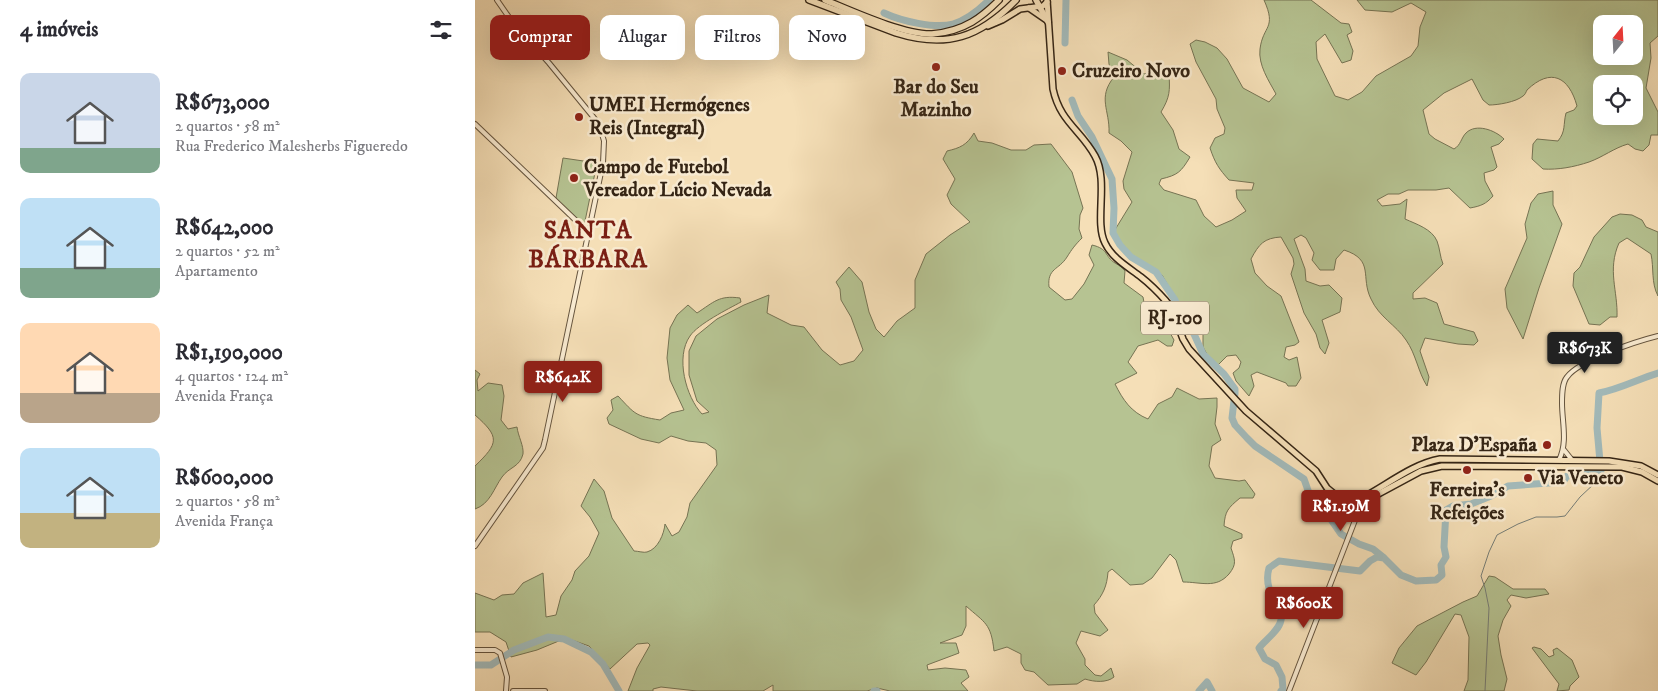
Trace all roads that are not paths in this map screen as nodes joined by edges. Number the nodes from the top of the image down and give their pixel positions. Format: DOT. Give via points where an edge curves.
graph roads {
  1 [pos="497,0"];
  2 [pos="809,0"];
  3 [pos="825,0"];
  4 [pos="999,0"];
  5 [pos="1016,0"];
  6 [pos="1047,1"];
  7 [pos="1037,3"];
  8 [pos="1029,8"];
  9 [pos="1048,22"];
  10 [pos="983,28"];
  11 [pos="475,124"];
  12 [pos="589,233"];
  13 [pos="1658,336"];
  14 [pos="1564,450"];
  15 [pos="1559,460"];
  16 [pos="1572,460"];
  17 [pos="1583,463"];
  18 [pos="1615,464"];
  19 [pos="1658,475"];
  20 [pos="1658,480"];
  21 [pos="1357,500"];
  22 [pos="475,546"];
  23 [pos="475,650"];
  24 [pos="506,691"];
  25 [pos="513,691"];
  26 [pos="545,691"];
  27 [pos="1289,691"];
  1 -- 12 [label="street" via="599,124 605,148"];
  2 -- 10 [label="highway" via="921,40 964,36"];
  3 -- 4 [label="highway" via="901,28 933,34 972,22"];
  5 -- 10 [label="highway"];
  6 -- 7 [label="main road" via="1045,5"];
  6 -- 9 [label="main road, RJ-100"];
  7 -- 8 [label="main road"];
  7 -- 9 [label="highway"];
  8 -- 9 [label="main road"];
  8 -- 10 [label="main road" via="1020,9"];
  9 -- 21 [label="main road, RJ-100" via="1055,100 1098,164 1102,236 1108,248 1166,301 1189,348 1246,411 1316,471 1334,495"];
  11 -- 12 [label="street"];
  12 -- 22 [label="street" via="543,448"];
  13 -- 14 [label="street" via="1606,354 1568,374 1562,402"];
  14 -- 15 [label="street"];
  14 -- 16 [label="street"];
  15 -- 16 [label="main road"];
  15 -- 21 [label="main road" via="1429,461"];
  16 -- 17 [label="main road"];
  17 -- 18 [label="main road"];
  17 -- 21 [label="main road" via="1430,468 1373,498"];
  18 -- 19 [label="main road" via="1641,466"];
  18 -- 20 [label="main road"];
  21 -- 27 [label="street" via="1359,510"];
  23 -- 24 [label="street" via="495,650 501,654 507,677"];
  25 -- 26 [label="street"];
}
